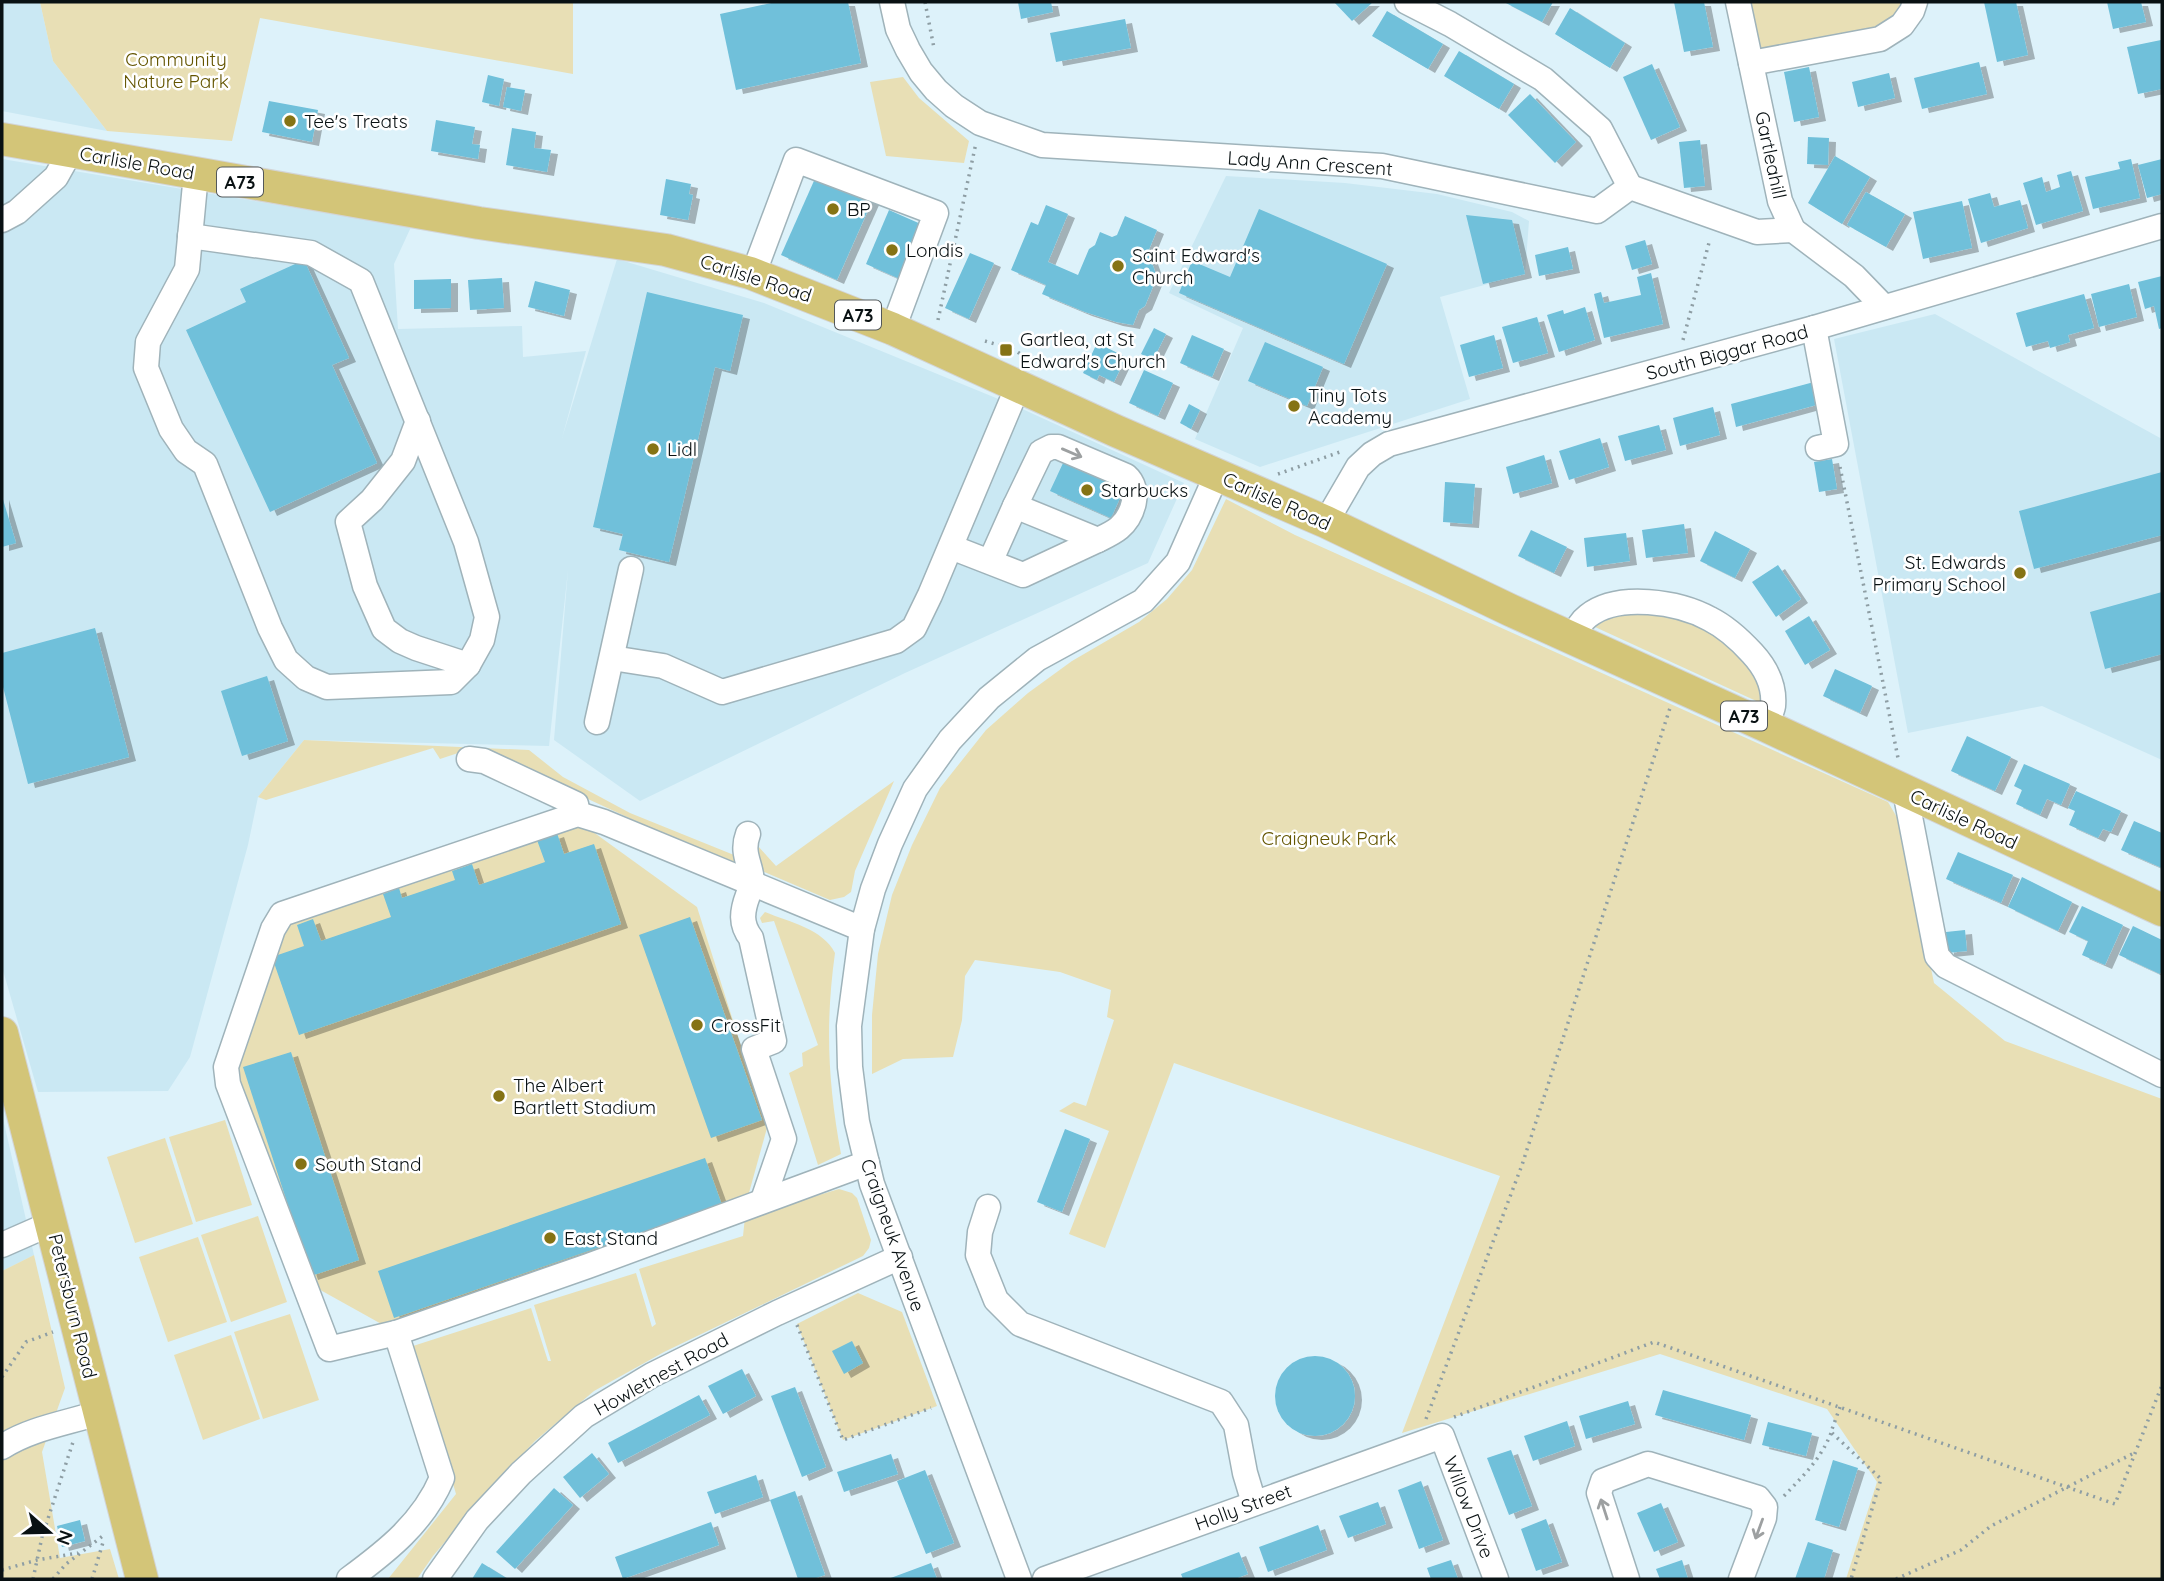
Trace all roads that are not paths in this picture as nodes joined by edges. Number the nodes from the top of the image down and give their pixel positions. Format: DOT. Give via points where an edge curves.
graph roads {
  1 [pos="892,2"];
  2 [pos="1407,2"];
  3 [pos="1738,2"];
  4 [pos="1915,2"];
  5 [pos="1751,63"];
  6 [pos="2,139"];
  7 [pos="70,152"];
  8 [pos="196,174"];
  9 [pos="1630,187"];
  10 [pos="2,220"];
  11 [pos="2162,226"];
  12 [pos="1793,230"];
  13 [pos="190,236"];
  14 [pos="753,275"];
  15 [pos="1884,307"];
  16 [pos="1814,328"];
  17 [pos="893,329"];
  18 [pos="1025,375"];
  19 [pos="418,421"];
  20 [pos="1827,446"];
  21 [pos="1217,474"];
  22 [pos="1015,506"];
  23 [pos="1326,522"];
  24 [pos="1098,540"];
  25 [pos="951,547"];
  26 [pos="990,562"];
  27 [pos="631,569"];
  28 [pos="1573,638"];
  29 [pos="612,658"];
  30 [pos="468,665"];
  31 [pos="597,722"];
  32 [pos="1766,726"];
  33 [pos="470,759"];
  34 [pos="1905,792"];
  35 [pos="578,814"];
  36 [pos="748,834"];
  37 [pos="752,885"];
  38 [pos="2162,910"];
  39 [pos="862,929"];
  40 [pos="3,1041"];
  41 [pos="2162,1075"];
  42 [pos="867,1163"];
  43 [pos="763,1200"];
  44 [pos="989,1207"];
  45 [pos="52,1223"];
  46 [pos="2,1245"];
  47 [pos="900,1257"];
  48 [pos="396,1334"];
  49 [pos="90,1416"];
  50 [pos="1442,1436"];
  51 [pos="2,1447"];
  52 [pos="1254,1503"];
  53 [pos="1621,1578"];
  54 [pos="142,1579"];
  55 [pos="349,1579"];
  56 [pos="435,1579"];
  57 [pos="1019,1579"];
  58 [pos="1045,1579"];
  59 [pos="1496,1579"];
  60 [pos="1741,1579"];
  1 -- 9 [label="street, Lady Ann Crescent" via="908,50 936,90 980,123 1042,145 1382,166 1597,211"];
  2 -- 9 [label="street" via="1543,79 1600,129"];
  3 -- 5 [label="street, Gartleahill"];
  4 -- 5 [label="street" via="1902,24 1880,39"];
  5 -- 12 [label="street, Gartleahill" via="1780,201"];
  6 -- 7 [label="main road, Carlisle Road / A73"];
  7 -- 8 [label="main road, Carlisle Road / A73"];
  7 -- 10 [label="street" via="56,177"];
  8 -- 13 [label="street"];
  8 -- 14 [label="main road, Carlisle Road / A73" via="666,250"];
  9 -- 12 [label="street" via="1758,232"];
  11 -- 15 [label="street, South Biggar Road"];
  12 -- 15 [label="street, Gartleahill" via="1854,276"];
  13 -- 19 [label="street" via="312,253 361,281"];
  13 -- 30 [label="street" via="187,269 148,342 146,368 171,429 186,452 205,464 286,660 306,678 327,687 451,682"];
  14 -- 17 [label="main road, Carlisle Road / A73"];
  14 -- 17 [label="street" via="796,160 936,213"];
  15 -- 16 [label="street, South Biggar Road"];
  16 -- 20 [label="street"];
  16 -- 23 [label="street, South Biggar Road" via="1389,444 1358,467"];
  17 -- 18 [label="main road, Carlisle Road / A73"];
  18 -- 21 [label="main road, Carlisle Road / A73"];
  18 -- 25 [label="street"];
  19 -- 30 [label="street" via="466,542 487,617 482,640"];
  19 -- 30 [label="street" via="403,461 348,522 365,586 384,629 416,648"];
  21 -- 23 [label="main road, Carlisle Road / A73" via="1273,489"];
  21 -- 39 [label="street, Craigneuk Avenue" via="1178,562 1143,601 1037,659 989,698 950,740 915,789 890,844"];
  22 -- 24 [label="street"];
  22 -- 24 [label="street, one-way" via="1041,452 1058,447 1132,481 1134,502 1128,517"];
  22 -- 26 [label="street"];
  23 -- 28 [label="main road, Carlisle Road / A73"];
  24 -- 26 [label="street" via="1023,575"];
  25 -- 26 [label="street"];
  25 -- 29 [label="street" via="914,628 896,641 722,692 663,666"];
  27 -- 29 [label="street"];
  28 -- 32 [label="main road, Carlisle Road / A73"];
  28 -- 32 [label="street" via="1588,616 1621,603 1666,604 1698,613 1724,627 1763,668 1773,695"];
  29 -- 31 [label="street"];
  32 -- 34 [label="main road, Carlisle Road / A73"];
  33 -- 35 [label="street" via="484,761 576,804"];
  34 -- 38 [label="main road, Carlisle Road / A73"];
  34 -- 41 [label="street" via="1937,956 1946,966"];
  35 -- 37 [label="street"];
  35 -- 48 [label="street" via="304,905 282,914 273,929 226,1067 228,1084 329,1349"];
  36 -- 37 [label="street" via="744,845"];
  37 -- 39 [label="street"];
  37 -- 43 [label="street" via="743,909 744,930 751,938 774,1041 754,1049 784,1139"];
  39 -- 42 [label="street, Craigneuk Avenue" via="849,1026 857,1122"];
  40 -- 45 [label="main road, Petersburn Road"];
  42 -- 43 [label="street"];
  42 -- 47 [label="street, Craigneuk Avenue"];
  43 -- 48 [label="street"];
  44 -- 52 [label="street" via="978,1255 996,1300 1020,1324 1221,1402 1236,1425"];
  45 -- 46 [label="street"];
  45 -- 49 [label="main road, Petersburn Road" via="78,1324"];
  47 -- 56 [label="street, Howletnest Road" via="652,1375 584,1416 477,1520"];
  47 -- 57 [label="street, Craigneuk Avenue"];
  48 -- 55 [label="street" via="442,1478 435,1497 404,1536"];
  49 -- 51 [label="street" via="30,1433"];
  49 -- 54 [label="main road, Petersburn Road"];
  50 -- 52 [label="street, Holly Street"];
  50 -- 59 [label="street, Willow Drive"];
  52 -- 58 [label="street, Holly Street"];
  53 -- 60 [label="street, one-way" via="1599,1493 1604,1480 1648,1464 1758,1498 1765,1507 1764,1518"];
}
